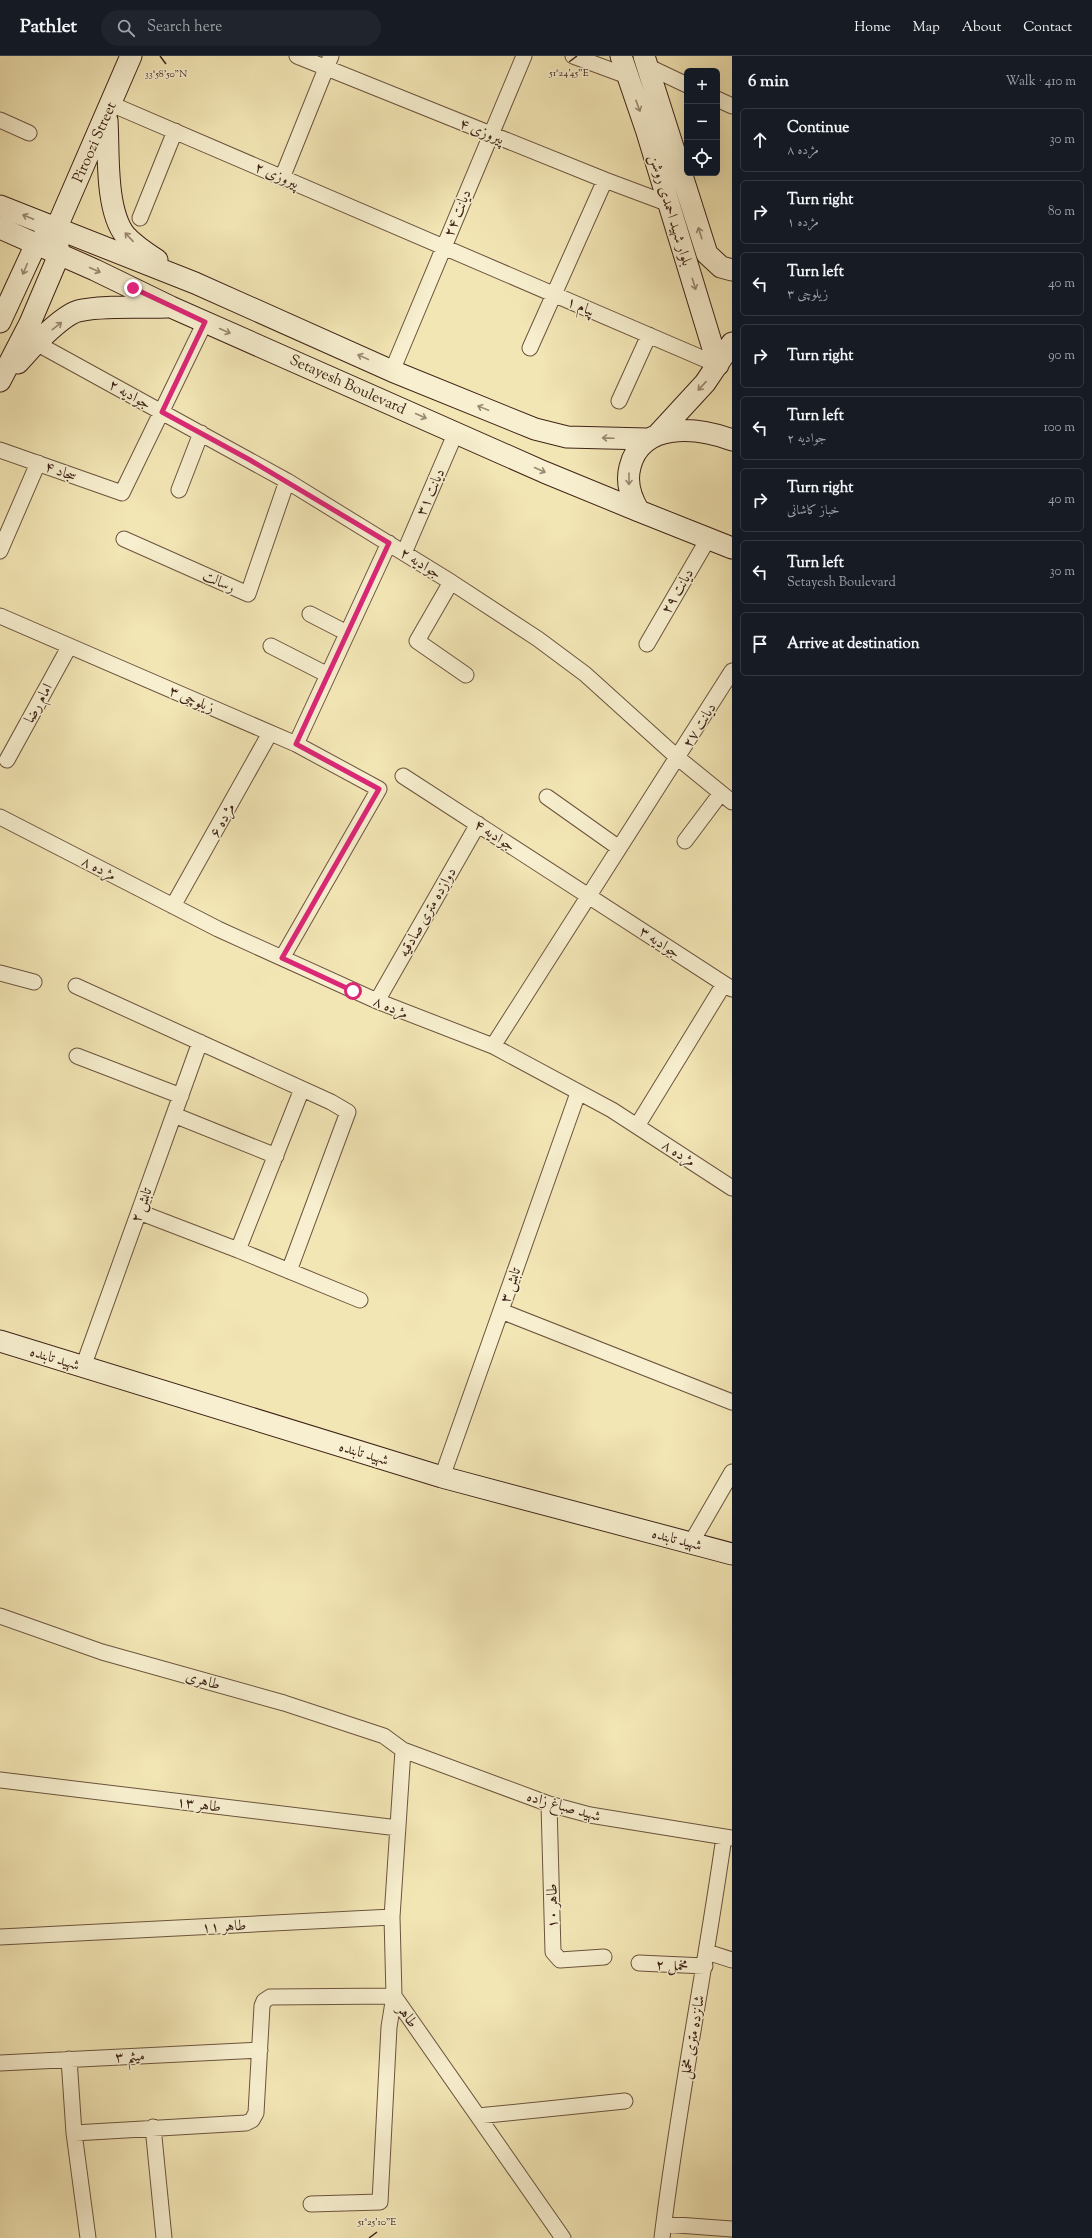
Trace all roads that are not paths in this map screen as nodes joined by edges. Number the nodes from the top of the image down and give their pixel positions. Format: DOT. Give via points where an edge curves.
graph roads {
  1 [pos="131,56"];
  2 [pos="297,56"];
  3 [pos="524,56"];
  4 [pos="573,56"];
  5 [pos="621,56"];
  6 [pos="646,61"];
  7 [pos="328,62"];
  8 [pos="627,76"];
  9 [pos="684,83"];
  10 [pos="720,100"];
  11 [pos="732,106"];
  12 [pos="109,110"];
  13 [pos="0,120"];
  14 [pos="655,126"];
  15 [pos="175,131"];
  16 [pos="29,132"];
  17 [pos="490,134"];
  18 [pos="282,178"];
  19 [pos="605,180"];
  20 [pos="669,204"];
  21 [pos="0,206"];
  22 [pos="140,218"];
  23 [pos="0,228"];
  24 [pos="56,229"];
  25 [pos="36,244"];
  26 [pos="443,247"];
  27 [pos="59,255"];
  28 [pos="732,270"];
  29 [pos="195,283"];
  30 [pos="554,294"];
  31 [pos="171,307"];
  32 [pos="0,322"];
  33 [pos="205,322"];
  34 [pos="649,335"];
  35 [pos="321,338"];
  36 [pos="36,342"];
  37 [pos="732,343"];
  38 [pos="530,348"];
  39 [pos="718,365"];
  40 [pos="309,367"];
  41 [pos="392,370"];
  42 [pos="0,382"];
  43 [pos="619,401"];
  44 [pos="162,412"];
  45 [pos="456,432"];
  46 [pos="201,433"];
  47 [pos="653,436"];
  48 [pos="732,440"];
  49 [pos="0,450"];
  50 [pos="38,463"];
  51 [pos="287,481"];
  52 [pos="179,490"];
  53 [pos="638,511"];
  54 [pos="124,539"];
  55 [pos="708,539"];
  56 [pos="389,543"];
  57 [pos="732,548"];
  58 [pos="0,551"];
  59 [pos="404,553"];
  60 [pos="451,582"];
  61 [pos="310,614"];
  62 [pos="0,616"];
  63 [pos="347,633"];
  64 [pos="647,644"];
  65 [pos="271,646"];
  66 [pos="68,647"];
  67 [pos="732,671"];
  68 [pos="328,675"];
  69 [pos="466,675"];
  70 [pos="270,733"];
  71 [pos="296,744"];
  72 [pos="678,758"];
  73 [pos="7,760"];
  74 [pos="403,776"];
  75 [pos="546,797"];
  76 [pos="729,798"];
  77 [pos="0,817"];
  78 [pos="478,824"];
  79 [pos="685,841"];
  80 [pos="619,848"];
  81 [pos="588,895"];
  82 [pos="173,906"];
  83 [pos="282,958"];
  84 [pos="0,972"];
  85 [pos="34,982"];
  86 [pos="76,986"];
  87 [pos="728,987"];
  88 [pos="377,1001"];
  89 [pos="200,1042"];
  90 [pos="493,1046"];
  91 [pos="77,1056"];
  92 [pos="302,1089"];
  93 [pos="578,1093"];
  94 [pos="181,1096"];
  95 [pos="174,1115"];
  96 [pos="637,1126"];
  97 [pos="276,1156"];
  98 [pos="732,1188"];
  99 [pos="139,1212"];
  100 [pos="238,1250"];
  101 [pos="289,1271"];
  102 [pos="360,1300"];
  103 [pos="501,1311"];
  104 [pos="0,1341"];
  105 [pos="83,1367"];
  106 [pos="732,1402"];
  107 [pos="732,1472"];
  108 [pos="442,1477"];
  109 [pos="691,1543"];
  110 [pos="732,1554"];
  111 [pos="0,1616"];
  112 [pos="403,1750"];
  113 [pos="0,1780"];
  114 [pos="549,1804"];
  115 [pos="398,1828"];
  116 [pos="728,1837"];
  117 [pos="392,1917"];
  118 [pos="0,1937"];
  119 [pos="604,1957"];
  120 [pos="706,1959"];
  121 [pos="732,1960"];
  122 [pos="639,1963"];
  123 [pos="394,1996"];
  124 [pos="260,2050"];
  125 [pos="69,2060"];
  126 [pos="0,2063"];
  127 [pos="626,2101"];
  128 [pos="478,2116"];
  129 [pos="153,2127"];
  130 [pos="74,2133"];
  131 [pos="311,2204"];
  132 [pos="732,2229"];
  133 [pos="663,2231"];
  134 [pos="88,2238"];
  135 [pos="164,2238"];
  136 [pos="563,2238"];
  1 -- 12 [label="main road, Piroozi Street"];
  2 -- 7 [label="street, پیروزی ۴"];
  3 -- 17 [label="street, دیانت ۲۴"];
  4 -- 8 [label="street"];
  5 -- 8 [label="main road, بلوار شهید احمدی روشن"];
  6 -- 9 [label="street"];
  6 -- 14 [label="main road, بلوار شهید احمدی روشن"];
  7 -- 17 [label="street, پیروزی ۴"];
  7 -- 18 [label="street"];
  8 -- 14 [label="main road, بلوار شهید احمدی روشن, one-way"];
  10 -- 11 [label="street"];
  12 -- 15 [label="street, پیروزی ۲"];
  12 -- 24 [label="main road, Piroozi Street"];
  29 -- 12 [label="main road, one-way" via="143,251 126,235 115,217 110,172"];
  13 -- 16 [label="street"];
  14 -- 20 [label="main road, بلوار شهید احمدی روشن"];
  28 -- 14 [label="main road, بلوار شهید احمدی روشن, one-way" via="721,267 707,254"];
  15 -- 18 [label="street, پیروزی ۲"];
  15 -- 22 [label="street"];
  17 -- 19 [label="street, پیروزی ۴"];
  17 -- 26 [label="street, دیانت ۲۴"];
  18 -- 26 [label="street, پیروزی ۲"];
  19 -- 20 [label="street, پیروزی ۴"];
  19 -- 30 [label="street"];
  20 -- 39 [label="main road, بلوار شهید احمدی روشن, one-way"];
  24 -- 21 [label="main road, Setayesh Boulevard, one-way"];
  23 -- 25 [label="main road, Setayesh Boulevard"];
  24 -- 25 [label="main road"];
  24 -- 27 [label="main road"];
  24 -- 29 [label="main road, Setayesh Boulevard"];
  25 -- 27 [label="main road, Setayesh Boulevard"];
  25 -- 32 [label="main road, one-way"];
  26 -- 30 [label="street, پیام ۱"];
  26 -- 41 [label="street, دیانت ۲۴"];
  27 -- 31 [label="main road, Setayesh Boulevard, one-way"];
  27 -- 42 [label="main road" via="36,310"];
  29 -- 35 [label="main road, Setayesh Boulevard"];
  30 -- 34 [label="street, پیام ۱"];
  30 -- 38 [label="street"];
  31 -- 33 [label="main road, Setayesh Boulevard"];
  36 -- 31 [label="main road, one-way" via="77,311"];
  33 -- 40 [label="main road, Setayesh Boulevard, one-way"];
  33 -- 44 [label="street"];
  34 -- 39 [label="street, پیام ۱"];
  34 -- 43 [label="street"];
  35 -- 40 [label="main road"];
  41 -- 35 [label="main road, Setayesh Boulevard, one-way"];
  36 -- 42 [label="main road"];
  36 -- 44 [label="street, جوادیه ۲"];
  37 -- 39 [label="main road"];
  39 -- 47 [label="main road, one-way" via="705,383"];
  40 -- 45 [label="main road, Setayesh Boulevard, one-way"];
  47 -- 41 [label="main road, Setayesh Boulevard, one-way" via="567,437 535,429"];
  44 -- 46 [label="street, جوادیه ۲"];
  44 -- 50 [label="street, سجاد ۴" via="122,493"];
  45 -- 53 [label="main road, Setayesh Boulevard, one-way"];
  45 -- 59 [label="street, دیانت ۳۱"];
  46 -- 51 [label="street, جوادیه ۲"];
  46 -- 52 [label="street"];
  47 -- 48 [label="main road, Setayesh Boulevard" via="695,431 712,433"];
  47 -- 53 [label="main road, one-way" via="639,446 629,470 630,492"];
  49 -- 50 [label="street, سجاد ۴"];
  50 -- 58 [label="street"];
  51 -- 54 [label="street, رسالت" via="248,594"];
  51 -- 56 [label="street, جوادیه ۲"];
  53 -- 55 [label="main road, Setayesh Boulevard"];
  55 -- 57 [label="main road, Setayesh Boulevard"];
  55 -- 64 [label="street, دیانت ۲۹"];
  56 -- 59 [label="street, جوادیه ۲"];
  56 -- 63 [label="street"];
  59 -- 60 [label="street, جوادیه ۲"];
  60 -- 69 [label="street" via="417,641"];
  60 -- 72 [label="street, جوادیه ۲" via="585,674"];
  61 -- 63 [label="street"];
  62 -- 66 [label="street, زیلوچی ۳"];
  63 -- 68 [label="street"];
  65 -- 68 [label="street"];
  66 -- 70 [label="street, زیلوچی ۳"];
  66 -- 73 [label="street, امام رضا"];
  67 -- 72 [label="street, دیانت ۲۷"];
  68 -- 71 [label="street"];
  70 -- 71 [label="street, زیلوچی ۳"];
  70 -- 82 [label="street, مژده ۶"];
  71 -- 83 [label="street, زیلوچی ۳" via="379,789"];
  72 -- 76 [label="street, جوادیه ۲"];
  72 -- 80 [label="street, دیانت ۲۷"];
  74 -- 78 [label="street, جوادیه ۴"];
  75 -- 80 [label="street"];
  76 -- 79 [label="street"];
  77 -- 82 [label="street, مژده ۸"];
  78 -- 81 [label="street, جوادیه ۴"];
  78 -- 88 [label="street, دوازده متری صادقیه"];
  80 -- 81 [label="street, دیانت ۲۷"];
  81 -- 87 [label="street, جوادیه ۳"];
  81 -- 90 [label="street, دیانت ۲۷"];
  82 -- 83 [label="street, مژده ۸"];
  83 -- 88 [label="street, مژده ۸"];
  84 -- 85 [label="street"];
  86 -- 89 [label="street"];
  87 -- 96 [label="street"];
  88 -- 90 [label="street, مژده ۸"];
  89 -- 92 [label="street"];
  89 -- 94 [label="street, تابش ۲"];
  90 -- 93 [label="street, مژده ۸"];
  91 -- 94 [label="street"];
  92 -- 97 [label="street"];
  92 -- 101 [label="street" via="348,1112"];
  93 -- 96 [label="street, مژده ۸"];
  93 -- 103 [label="street, تابش ۳"];
  94 -- 95 [label="street, تابش ۲"];
  95 -- 97 [label="street"];
  95 -- 99 [label="street, تابش ۲"];
  96 -- 98 [label="street, مژده ۸"];
  97 -- 100 [label="street"];
  99 -- 100 [label="street"];
  99 -- 105 [label="street, تابش ۲"];
  100 -- 101 [label="street"];
  101 -- 102 [label="street"];
  103 -- 106 [label="street"];
  103 -- 108 [label="street, تابش ۳"];
  104 -- 105 [label="main road, شهید تابنده"];
  105 -- 108 [label="main road, شهید تابنده"];
  107 -- 109 [label="street"];
  108 -- 109 [label="main road, شهید تابنده"];
  109 -- 110 [label="main road, شهید تابنده"];
  111 -- 112 [label="street, طاهری" via="102,1652 284,1703 384,1736"];
  112 -- 114 [label="street, شهید صباغ زاده"];
  112 -- 115 [label="street, طاهر"];
  113 -- 115 [label="street, طاهر ۱۳"];
  114 -- 116 [label="street, شهید صباغ زاده" via="590,1815"];
  114 -- 119 [label="street, طاهر ۱۰" via="553,1952 560,1960"];
  115 -- 117 [label="street, طاهر"];
  116 -- 120 [label="street, شانزده متری مخمل"];
  117 -- 118 [label="street, طاهر ۱۱"];
  117 -- 123 [label="street, طاهر"];
  120 -- 121 [label="street, مخمل ۲"];
  120 -- 122 [label="street, مخمل ۲"];
  120 -- 133 [label="street, شانزده متری مخمل" via="686,2068"];
  123 -- 124 [label="street" via="270,1997 262,2006"];
  123 -- 128 [label="street, طاهر"];
  123 -- 131 [label="street" via="389,2028 380,2202"];
  124 -- 125 [label="street, میثم ۳"];
  124 -- 129 [label="street" via="256,2114 252,2120 246,2123"];
  125 -- 126 [label="street, میثم ۳"];
  125 -- 130 [label="street"];
  127 -- 128 [label="street"];
  128 -- 136 [label="street, طاهر"];
  129 -- 130 [label="street"];
  129 -- 135 [label="street"];
  130 -- 134 [label="street"];
  132 -- 133 [label="street"];
}
